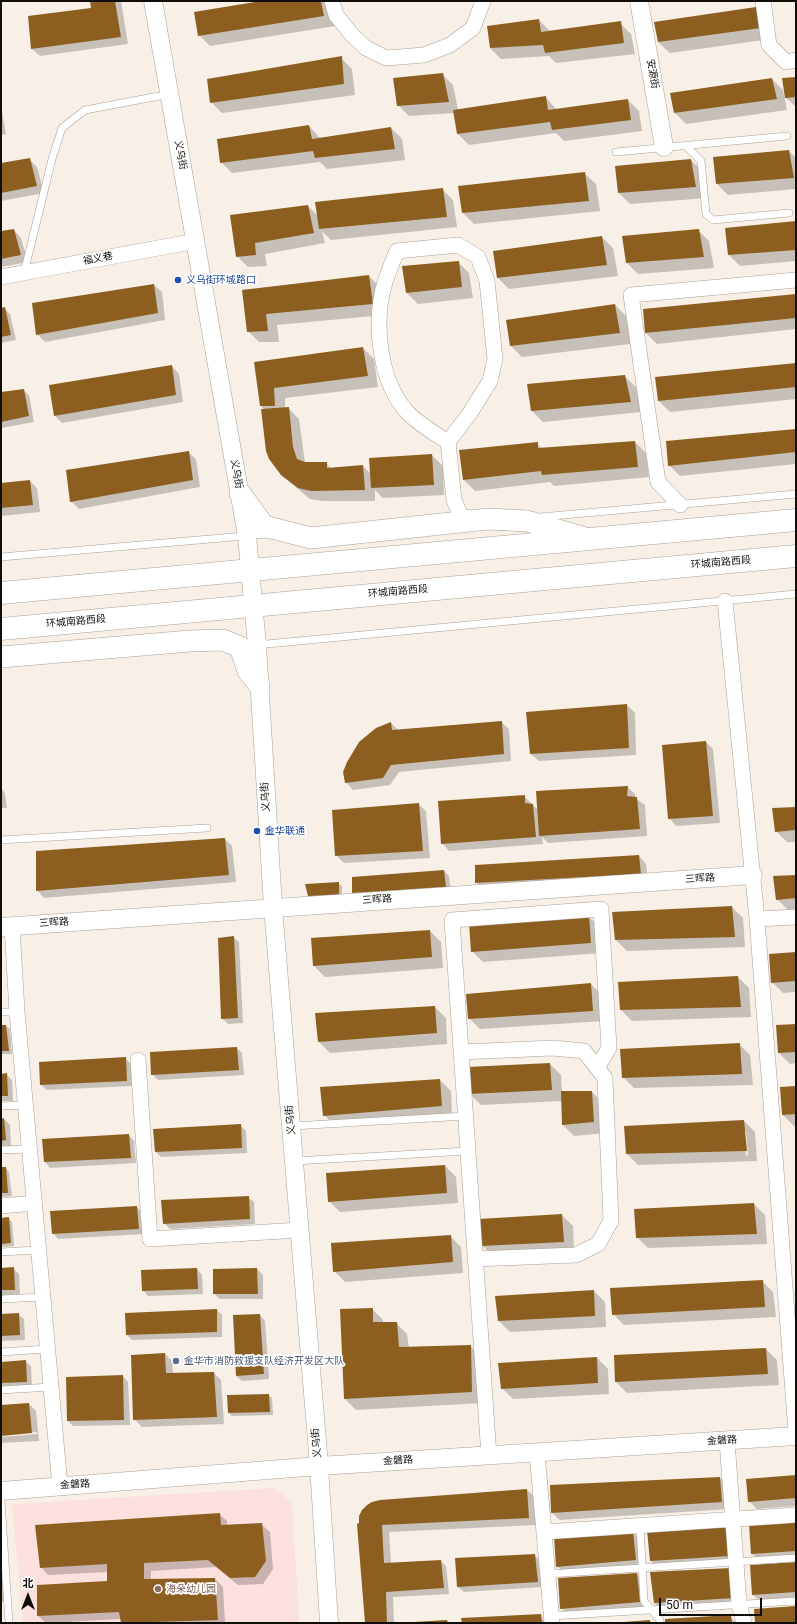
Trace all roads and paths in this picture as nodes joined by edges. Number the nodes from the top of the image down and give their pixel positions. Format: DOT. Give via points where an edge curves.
graph roads {
  1 [pos="153,1"];
  2 [pos="332,1"];
  3 [pos="483,1"];
  4 [pos="639,1"];
  5 [pos="763,1"];
  6 [pos="796,60"];
  7 [pos="170,94"];
  8 [pos="787,136"];
  9 [pos="686,145"];
  10 [pos="664,147"];
  11 [pos="616,152"];
  12 [pos="789,214"];
  13 [pos="196,241"];
  14 [pos="24,273"];
  15 [pos="1,277"];
  16 [pos="796,280"];
  17 [pos="448,442"];
  18 [pos="240,493"];
  19 [pos="796,494"];
  20 [pos="680,505"];
  21 [pos="471,518"];
  22 [pos="796,520"];
  23 [pos="328,528"];
  24 [pos="312,530"];
  25 [pos="288,532"];
  26 [pos="247,536"];
  27 [pos="589,539"];
  28 [pos="796,556"];
  29 [pos="1,557"];
  30 [pos="250,569"];
  31 [pos="1,593"];
  32 [pos="796,594"];
  33 [pos="725,601"];
  34 [pos="253,606"];
  35 [pos="1,629"];
  36 [pos="240,647"];
  37 [pos="1,656"];
  38 [pos="259,685"];
  39 [pos="207,828"];
  40 [pos="1,840"];
  41 [pos="752,875"];
  42 [pos="273,907"];
  43 [pos="796,917"];
  44 [pos="757,919"];
  45 [pos="7,927"];
  46 [pos="1,1012"];
  47 [pos="17,1012"];
  48 [pos="461,1052"];
  49 [pos="138,1060"];
  50 [pos="597,1068"];
  51 [pos="26,1105"];
  52 [pos="1,1106"];
  53 [pos="466,1116"];
  54 [pos="291,1126"];
  55 [pos="30,1149"];
  56 [pos="1,1150"];
  57 [pos="468,1151"];
  58 [pos="294,1161"];
  59 [pos="34,1203"];
  60 [pos="1,1206"];
  61 [pos="300,1230"];
  62 [pos="38,1250"];
  63 [pos="1,1252"];
  64 [pos="475,1259"];
  65 [pos="42,1297"];
  66 [pos="1,1299"];
  67 [pos="46,1349"];
  68 [pos="1,1352"];
  69 [pos="51,1387"];
  70 [pos="1,1390"];
  71 [pos="796,1432"];
  72 [pos="796,1436"];
  73 [pos="727,1441"];
  74 [pos="537,1453"];
  75 [pos="489,1456"];
  76 [pos="319,1466"];
  77 [pos="60,1486"];
  78 [pos="1,1491"];
  79 [pos="1,1501"];
  80 [pos="796,1515"];
  81 [pos="733,1519"];
  82 [pos="640,1525"];
  83 [pos="544,1532"];
  84 [pos="796,1558"];
  85 [pos="736,1562"];
  86 [pos="3,1564"];
  87 [pos="642,1568"];
  88 [pos="547,1574"];
  89 [pos="796,1600"];
  90 [pos="739,1604"];
  91 [pos="651,1609"];
  92 [pos="5,1614"];
  93 [pos="551,1619"];
  94 [pos="9,1623"];
  95 [pos="329,1623"];
  96 [pos="660,1623"];
  97 [pos="744,1623"];
  1 -- 7 [label="street, 义乌街"];
  2 -- 3 [label="street" via="336,15 352,34 366,48 386,58 424,55 450,45 473,28"];
  4 -- 10 [label="street, 安源街"];
  5 -- 6 [label="street" via="769,45 786,62"];
  7 -- 13 [label="street, 义乌街"];
  7 -- 14 [label="lane" via="84,110 62,128"];
  8 -- 9 [label="lane"];
  9 -- 10 [label="lane"];
  9 -- 12 [label="lane" via="701,161 706,214 713,220"];
  10 -- 11 [label="lane"];
  13 -- 14 [label="street, 福义巷"];
  13 -- 18 [label="street, 义乌街"];
  14 -- 15 [label="street, 福义巷"];
  16 -- 20 [label="street" via="631,295 658,482"];
  17 -- 17 [label="street" via="490,382 495,359 487,281 478,257 458,246 396,251 384,283 380,316 384,367 392,391 408,412"];
  17 -- 21 [label="street" via="454,500"];
  18 -- 25 [label="main road" via="264,526"];
  18 -- 26 [label="street, 义乌街"];
  19 -- 20 [label="lane"];
  20 -- 21 [label="lane" via="544,517"];
  21 -- 23 [label="lane"];
  21 -- 25 [label="main road" via="311,538"];
  21 -- 27 [label="main road" via="527,521"];
  22 -- 27 [label="main road"];
  24 -- 25 [label="lane"];
  25 -- 26 [label="lane"];
  26 -- 29 [label="lane"];
  26 -- 30 [label="street, 义乌街"];
  27 -- 30 [label="main road"];
  28 -- 34 [label="main road, 环城南路西段"];
  30 -- 31 [label="main road"];
  30 -- 34 [label="street, 义乌街"];
  32 -- 33 [label="lane"];
  33 -- 36 [label="lane"];
  33 -- 41 [label="street"];
  34 -- 35 [label="main road, 环城南路西段"];
  34 -- 36 [label="street, 义乌街"];
  36 -- 37 [label="main road" via="223,640 190,641"];
  36 -- 38 [label="main road" via="248,671"];
  38 -- 42 [label="street, 义乌街"];
  39 -- 40 [label="lane"];
  41 -- 42 [label="street, 三晖路"];
  41 -- 44 [label="street"];
  42 -- 45 [label="street, 三晖路"];
  42 -- 54 [label="street, 义乌街"];
  43 -- 44 [label="street"];
  44 -- 71 [label="street"];
  45 -- 47 [label="street"];
  46 -- 47 [label="lane"];
  47 -- 51 [label="street"];
  48 -- 50 [label="street" via="553,1048 584,1051"];
  48 -- 50 [label="street" via="452,920 601,909 609,1048"];
  48 -- 53 [label="street"];
  49 -- 61 [label="street" via="150,1239"];
  50 -- 64 [label="street" via="605,1078 611,1221 598,1244 576,1255"];
  51 -- 52 [label="lane"];
  51 -- 55 [label="street"];
  53 -- 54 [label="lane"];
  53 -- 57 [label="street"];
  54 -- 58 [label="street, 义乌街"];
  55 -- 56 [label="lane"];
  55 -- 59 [label="street"];
  57 -- 58 [label="lane"];
  57 -- 64 [label="street"];
  58 -- 61 [label="street, 义乌街"];
  59 -- 60 [label="street"];
  59 -- 62 [label="street"];
  61 -- 76 [label="street, 义乌街"];
  62 -- 63 [label="lane"];
  62 -- 65 [label="street"];
  64 -- 75 [label="street"];
  65 -- 66 [label="lane"];
  65 -- 67 [label="street"];
  67 -- 68 [label="lane"];
  67 -- 69 [label="street"];
  69 -- 70 [label="lane"];
  69 -- 77 [label="street"];
  72 -- 73 [label="street, 金磐路"];
  73 -- 74 [label="street, 金磐路"];
  73 -- 81 [label="street"];
  74 -- 75 [label="street, 金磐路"];
  74 -- 83 [label="street"];
  75 -- 76 [label="street, 金磐路"];
  76 -- 77 [label="street, 金磐路"];
  76 -- 95 [label="street, 义乌街"];
  77 -- 78 [label="street, 金磐路"];
  79 -- 86 [label="lane"];
  80 -- 81 [label="street"];
  81 -- 82 [label="street"];
  81 -- 85 [label="street"];
  82 -- 83 [label="street"];
  82 -- 87 [label="lane"];
  83 -- 88 [label="street"];
  84 -- 85 [label="lane"];
  85 -- 87 [label="lane"];
  85 -- 90 [label="street"];
  86 -- 92 [label="lane"];
  87 -- 88 [label="lane"];
  87 -- 91 [label="lane" via="644,1601"];
  88 -- 93 [label="street"];
  89 -- 90 [label="lane"];
  90 -- 91 [label="lane"];
  90 -- 97 [label="street"];
  91 -- 93 [label="lane"];
  91 -- 96 [label="lane"];
  92 -- 94 [label="lane"];
}
